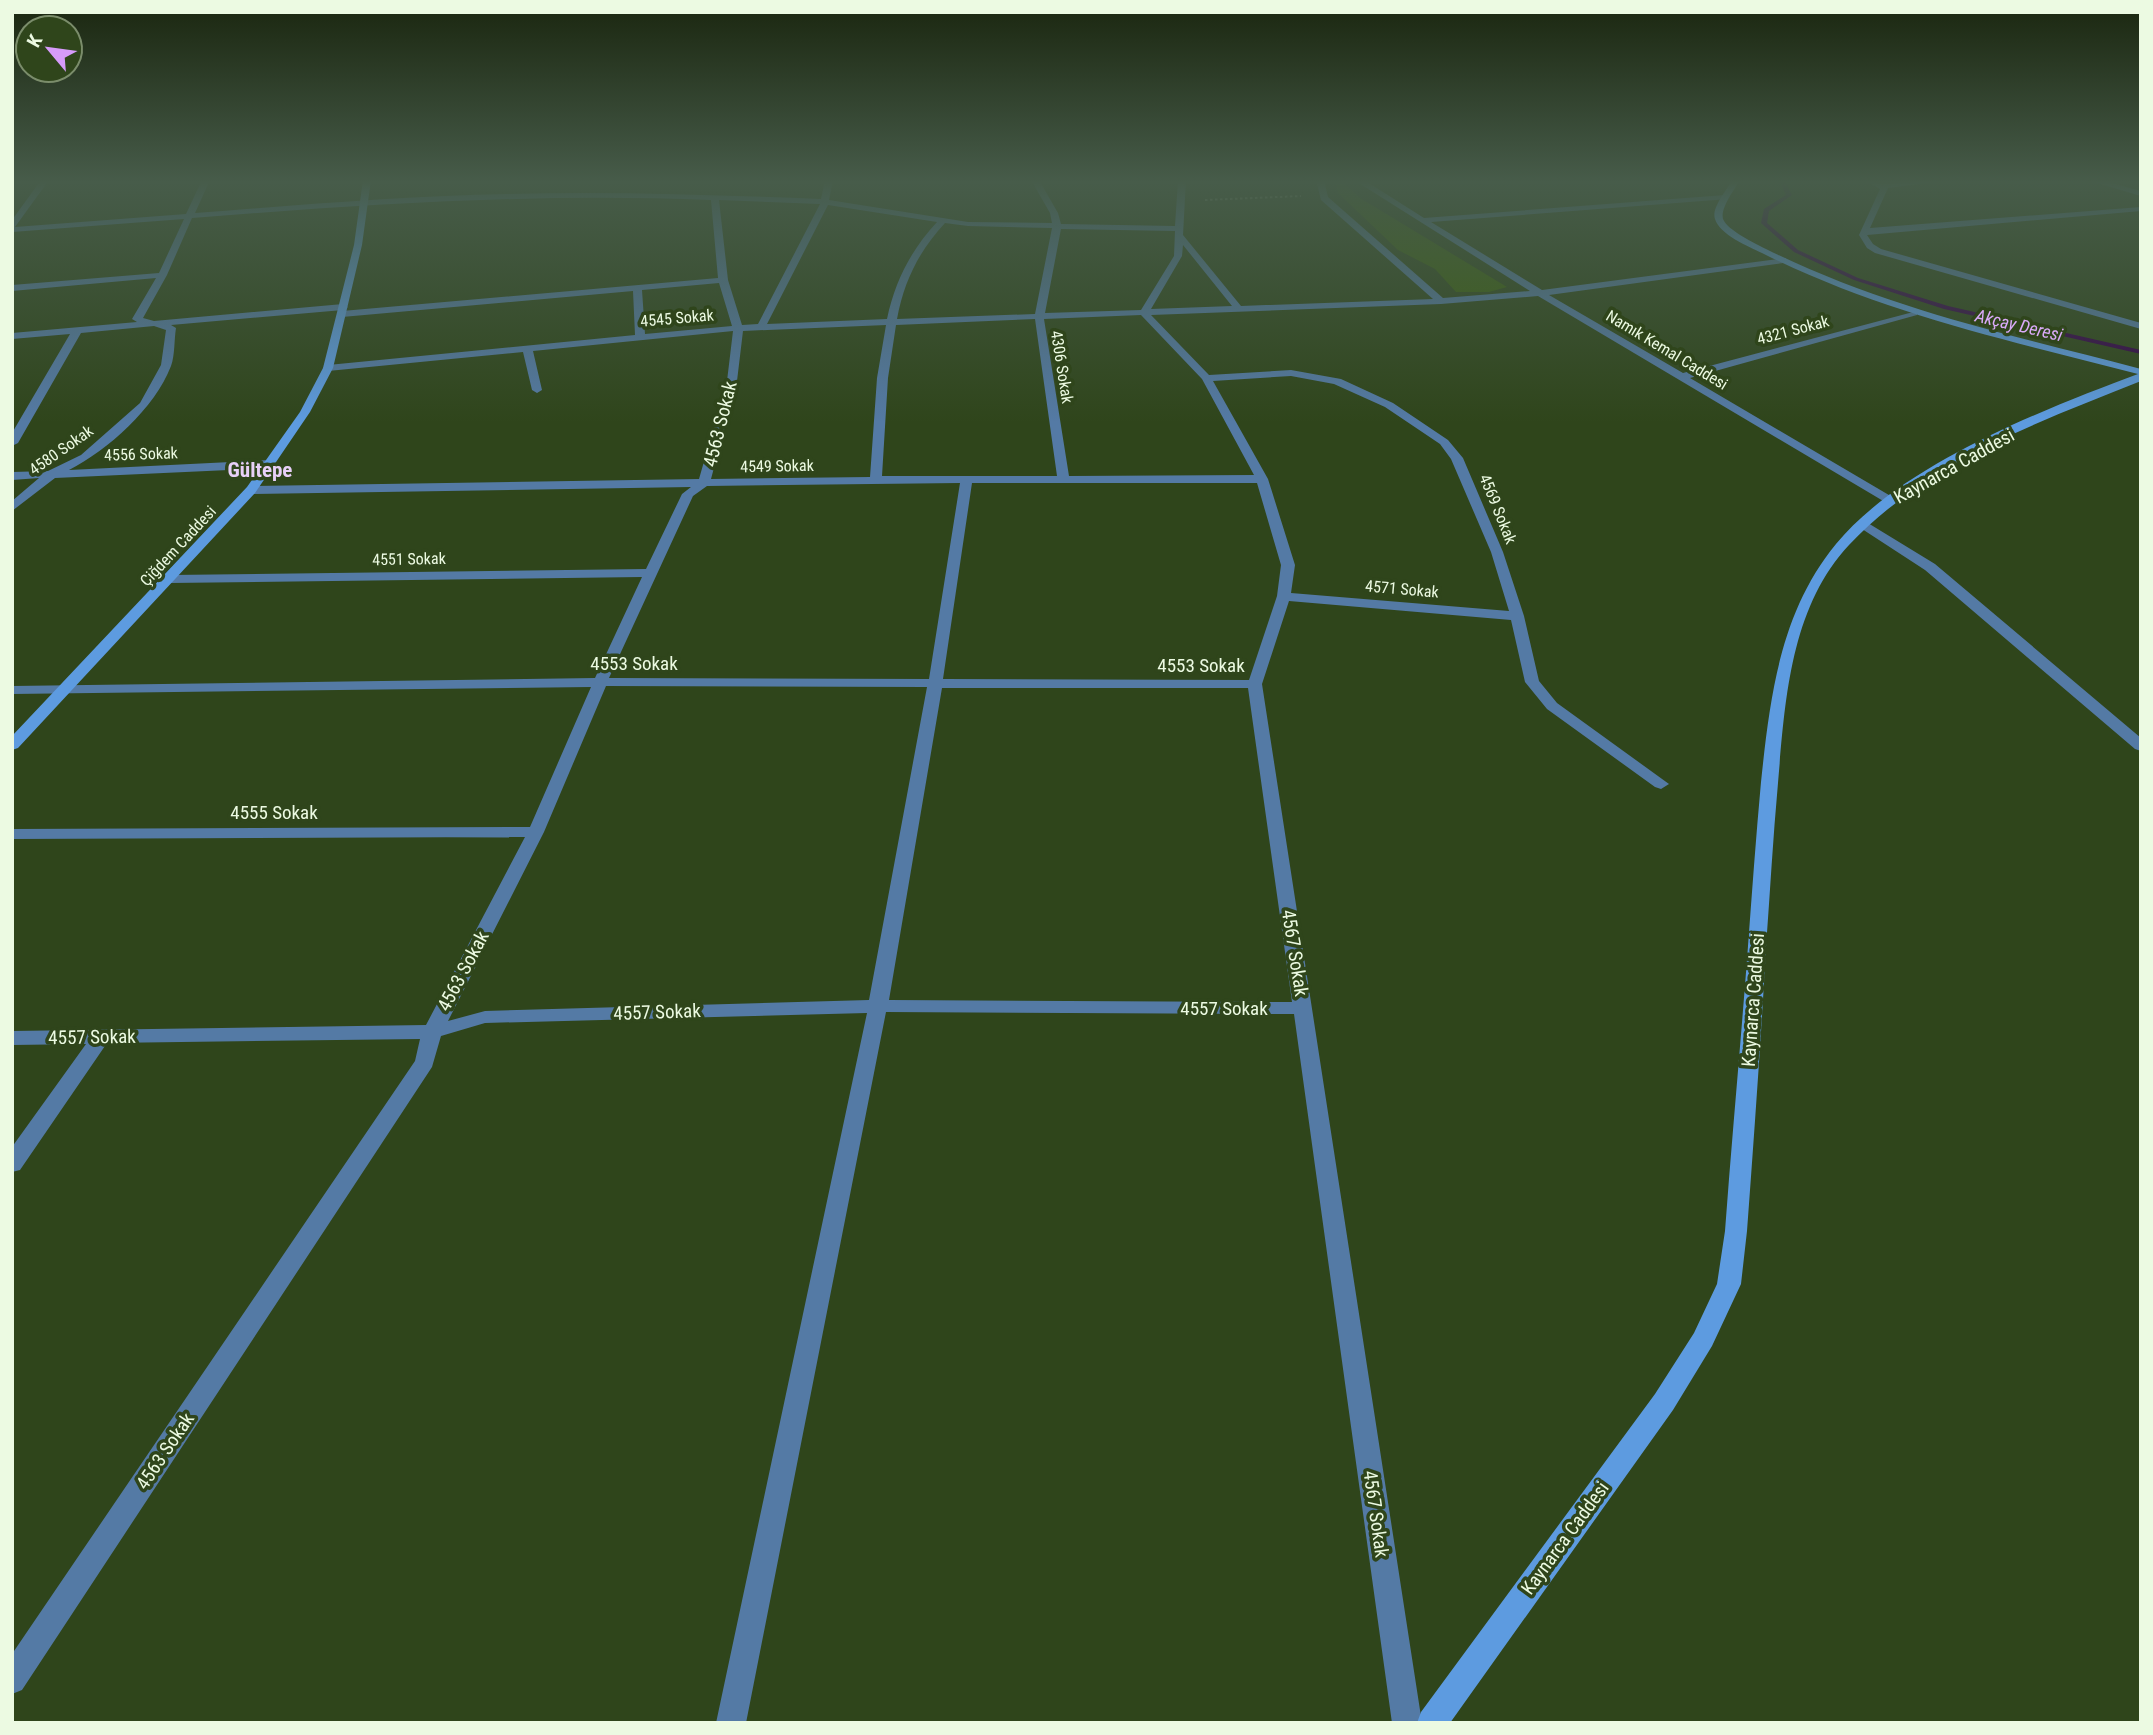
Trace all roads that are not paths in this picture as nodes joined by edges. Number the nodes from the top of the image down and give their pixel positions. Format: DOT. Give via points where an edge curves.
graph roads {
  1 [pos="169,261"];
  2 [pos="353,261"];
  3 [pos="721,261"];
  4 [pos="795,261"];
  5 [pos="912,261"];
  6 [pos="1050,261"];
  7 [pos="1175,261"];
  8 [pos="1202,261"];
  9 [pos="1396,261"];
  10 [pos="1489,261"];
  11 [pos="1776,261"];
  12 [pos="1785,261"];
  13 [pos="1909,261"];
  14 [pos="162,275"];
  15 [pos="723,280"];
  16 [pos="12,288"];
  17 [pos="637,288"];
  18 [pos="1540,293"];
  19 [pos="1441,301"];
  20 [pos="1239,309"];
  21 [pos="342,311"];
  22 [pos="1144,313"];
  23 [pos="1914,313"];
  24 [pos="1038,317"];
  25 [pos="889,321"];
  26 [pos="151,324"];
  27 [pos="2141,326"];
  28 [pos="761,327"];
  29 [pos="738,328"];
  30 [pos="77,331"];
  31 [pos="12,336"];
  32 [pos="640,337"];
  33 [pos="527,348"];
  34 [pos="328,368"];
  35 [pos="2141,372"];
  36 [pos="1681,377"];
  37 [pos="2141,377"];
  38 [pos="1206,378"];
  39 [pos="537,390"];
  40 [pos="12,443"];
  41 [pos="271,464"];
  42 [pos="53,473"];
  43 [pos="12,476"];
  44 [pos="1262,479"];
  45 [pos="876,480"];
  46 [pos="966,481"];
  47 [pos="1064,481"];
  48 [pos="705,483"];
  49 [pos="251,490"];
  50 [pos="1891,501"];
  51 [pos="12,507"];
  52 [pos="1863,524"];
  53 [pos="649,573"];
  54 [pos="170,579"];
  55 [pos="1284,596"];
  56 [pos="1517,616"];
  57 [pos="600,682"];
  58 [pos="935,684"];
  59 [pos="1255,684"];
  60 [pos="63,688"];
  61 [pos="12,690"];
  62 [pos="12,745"];
  63 [pos="2141,746"];
  64 [pos="1661,784"];
  65 [pos="536,832"];
  66 [pos="12,834"];
  67 [pos="878,1006"];
  68 [pos="1304,1008"];
  69 [pos="432,1032"];
  70 [pos="101,1037"];
  71 [pos="12,1038"];
  72 [pos="12,1164"];
  73 [pos="12,1680"];
  74 [pos="731,1723"];
  75 [pos="1406,1723"];
  76 [pos="1432,1723"];
  1 -- 14 [label="street"];
  2 -- 21 [label="street, Çiğdem Caddesi"];
  3 -- 15 [label="street, 4563 Sokak"];
  4 -- 28 [label="street"];
  5 -- 25 [label="street"];
  6 -- 24 [label="street, 4306 Sokak"];
  7 -- 22 [label="street"];
  8 -- 20 [label="street"];
  9 -- 19 [label="street"];
  10 -- 18 [label="street, Namık Kemal Caddesi"];
  11 -- 18 [label="street, 4545 Sokak"];
  12 -- 23 [label="street"];
  13 -- 27 [label="street"];
  14 -- 16 [label="street"];
  14 -- 26 [label="street" via="137,319"];
  15 -- 17 [label="street"];
  15 -- 29 [label="street, 4563 Sokak"];
  17 -- 21 [label="street"];
  17 -- 32 [label="street"];
  18 -- 19 [label="street, 4545 Sokak"];
  18 -- 36 [label="street, Namık Kemal Caddesi"];
  19 -- 20 [label="street, 4545 Sokak"];
  20 -- 22 [label="street, 4545 Sokak"];
  21 -- 26 [label="street"];
  21 -- 34 [label="street, Çiğdem Caddesi"];
  22 -- 24 [label="street, 4545 Sokak"];
  22 -- 38 [label="street, 4567 Sokak"];
  23 -- 35 [label="street"];
  23 -- 36 [label="street, 4321 Sokak"];
  24 -- 25 [label="street, 4545 Sokak"];
  24 -- 47 [label="street, 4306 Sokak"];
  25 -- 28 [label="street, 4545 Sokak"];
  25 -- 45 [label="street"];
  26 -- 30 [label="street"];
  26 -- 42 [label="street, 4580 Sokak" via="171,328 166,365 144,405 85,457"];
  28 -- 29 [label="street, 4545 Sokak"];
  29 -- 32 [label="street, 4545 Sokak"];
  29 -- 48 [label="street, 4563 Sokak" via="732,381"];
  30 -- 31 [label="street"];
  30 -- 40 [label="street"];
  32 -- 33 [label="street, 4545 Sokak"];
  33 -- 34 [label="street, 4545 Sokak"];
  33 -- 39 [label="street"];
  34 -- 41 [label="street, Çiğdem Caddesi"];
  36 -- 50 [label="street, Namık Kemal Caddesi"];
  37 -- 50 [label="street, Kaynarca Caddesi" via="1975,450"];
  38 -- 44 [label="street, 4567 Sokak"];
  38 -- 56 [label="street, 4569 Sokak" via="1291,373 1337,381 1389,405 1444,442 1457,458 1487,525"];
  41 -- 42 [label="street, 4556 Sokak"];
  41 -- 49 [label="street, Çiğdem Caddesi"];
  42 -- 43 [label="street, 4556 Sokak"];
  42 -- 51 [label="street, 4580 Sokak"];
  44 -- 47 [label="street, 4549 Sokak"];
  44 -- 55 [label="street, 4567 Sokak" via="1289,565"];
  45 -- 46 [label="street, 4549 Sokak"];
  45 -- 48 [label="street, 4549 Sokak"];
  46 -- 47 [label="street, 4549 Sokak"];
  46 -- 58 [label="street"];
  48 -- 49 [label="street, 4549 Sokak"];
  48 -- 53 [label="street, 4563 Sokak" via="688,494"];
  49 -- 54 [label="street, Çiğdem Caddesi"];
  50 -- 52 [label="street, Kaynarca Caddesi"];
  52 -- 63 [label="street" via="1930,567"];
  52 -- 76 [label="street, Kaynarca Caddesi" via="1842,545 1810,595 1795,629 1777,706 1737,1231 1729,1284 1703,1339 1664,1402"];
  53 -- 54 [label="street, 4551 Sokak"];
  53 -- 57 [label="street, 4563 Sokak"];
  54 -- 60 [label="street, Çiğdem Caddesi"];
  55 -- 56 [label="street, 4571 Sokak"];
  55 -- 59 [label="street, 4567 Sokak"];
  56 -- 64 [label="street, 4569 Sokak" via="1532,682 1540,694"];
  57 -- 58 [label="street, 4553 Sokak"];
  57 -- 60 [label="street, 4553 Sokak"];
  57 -- 65 [label="street, 4563 Sokak"];
  58 -- 59 [label="street, 4553 Sokak"];
  58 -- 67 [label="street"];
  59 -- 68 [label="street, 4567 Sokak"];
  60 -- 61 [label="street, 4553 Sokak"];
  60 -- 62 [label="street, Çiğdem Caddesi"];
  65 -- 66 [label="street, 4555 Sokak"];
  65 -- 69 [label="street, 4563 Sokak"];
  67 -- 68 [label="street, 4557 Sokak"];
  67 -- 69 [label="street, 4557 Sokak" via="485,1017"];
  67 -- 74 [label="street"];
  68 -- 75 [label="street, 4567 Sokak"];
  69 -- 70 [label="street, 4557 Sokak"];
  69 -- 73 [label="street, 4563 Sokak" via="425,1062"];
  70 -- 71 [label="street, 4557 Sokak"];
  70 -- 72 [label="street"];
}
